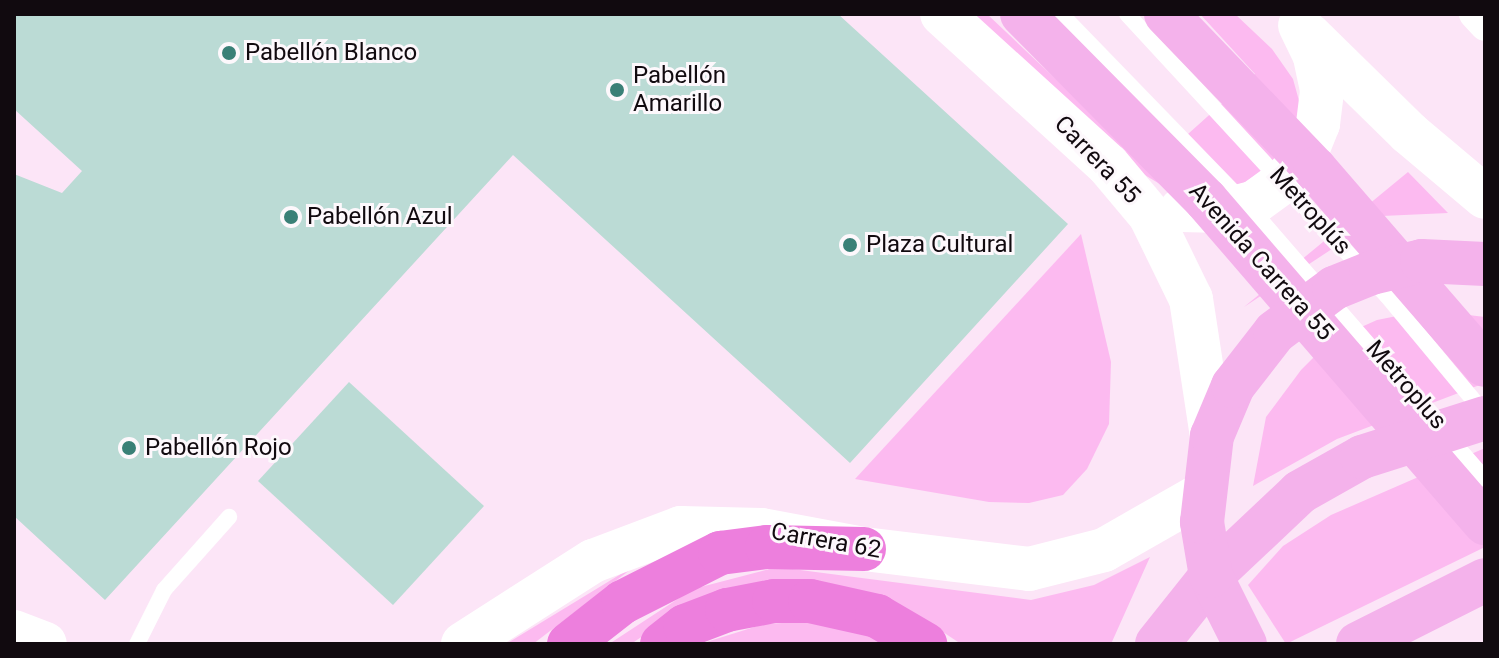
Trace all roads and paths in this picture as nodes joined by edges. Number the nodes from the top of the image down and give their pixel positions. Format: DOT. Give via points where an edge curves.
graph roads {
  1 [pos="942,14"];
  2 [pos="1022,14"];
  3 [pos="1061,14"];
  4 [pos="1127,14"];
  5 [pos="1166,14"];
  6 [pos="1474,14"];
  7 [pos="1293,20"];
  8 [pos="1485,26"];
  9 [pos="1126,183"];
  10 [pos="1485,197"];
  11 [pos="1485,264"];
  12 [pos="1485,365"];
  13 [pos="1485,416"];
  14 [pos="1212,436"];
  15 [pos="1485,479"];
  16 [pos="1202,494"];
  17 [pos="229,517"];
  18 [pos="1485,523"];
  19 [pos="864,549"];
  20 [pos="1211,576"];
  21 [pos="1485,580"];
  22 [pos="14,632"];
  23 [pos="45,644"];
  24 [pos="137,644"];
  25 [pos="463,644"];
  26 [pos="569,644"];
  27 [pos="662,644"];
  28 [pos="925,644"];
  29 [pos="1157,644"];
  30 [pos="1245,644"];
  31 [pos="1358,644"];
  1 -- 9 [label="main road, Carrera 55"];
  2 -- 18 [label="main road, Avenida Carrera 55" via="1216,211"];
  3 -- 15 [label="lane, Metroplus" via="1268,228"];
  4 -- 13 [label="lane, Metroplús" via="1387,296"];
  5 -- 12 [label="main road" via="1306,159"];
  6 -- 8 [label="street"];
  7 -- 9 [label="main road" via="1315,56 1321,101 1305,156 1283,182 1255,202 1222,211 1187,212 1154,202"];
  7 -- 10 [label="main road" via="1409,133"];
  9 -- 14 [label="main road, Carrera 55" via="1170,249 1191,299"];
  11 -- 14 [label="main road" via="1422,261 1371,273 1305,306 1256,353 1233,386"];
  13 -- 20 [label="main road" via="1383,449 1330,474 1270,517"];
  14 -- 16 [label="main road"];
  16 -- 19 [label="main road, Carrera 62" via="1104,550 1050,567 1012,569"];
  16 -- 20 [label="main road"];
  17 -- 24 [label="lane" via="164,590"];
  19 -- 25 [label="main road, Carrera 62" via="761,530 681,528 593,561"];
  19 -- 26 [label="highway" via="767,547 720,553 623,602"];
  20 -- 29 [label="main road"];
  20 -- 30 [label="main road"];
  21 -- 31 [label="main road"];
  22 -- 23 [label="main road"];
  27 -- 28 [label="highway" via="699,621 774,601 810,601 877,616"];
}
